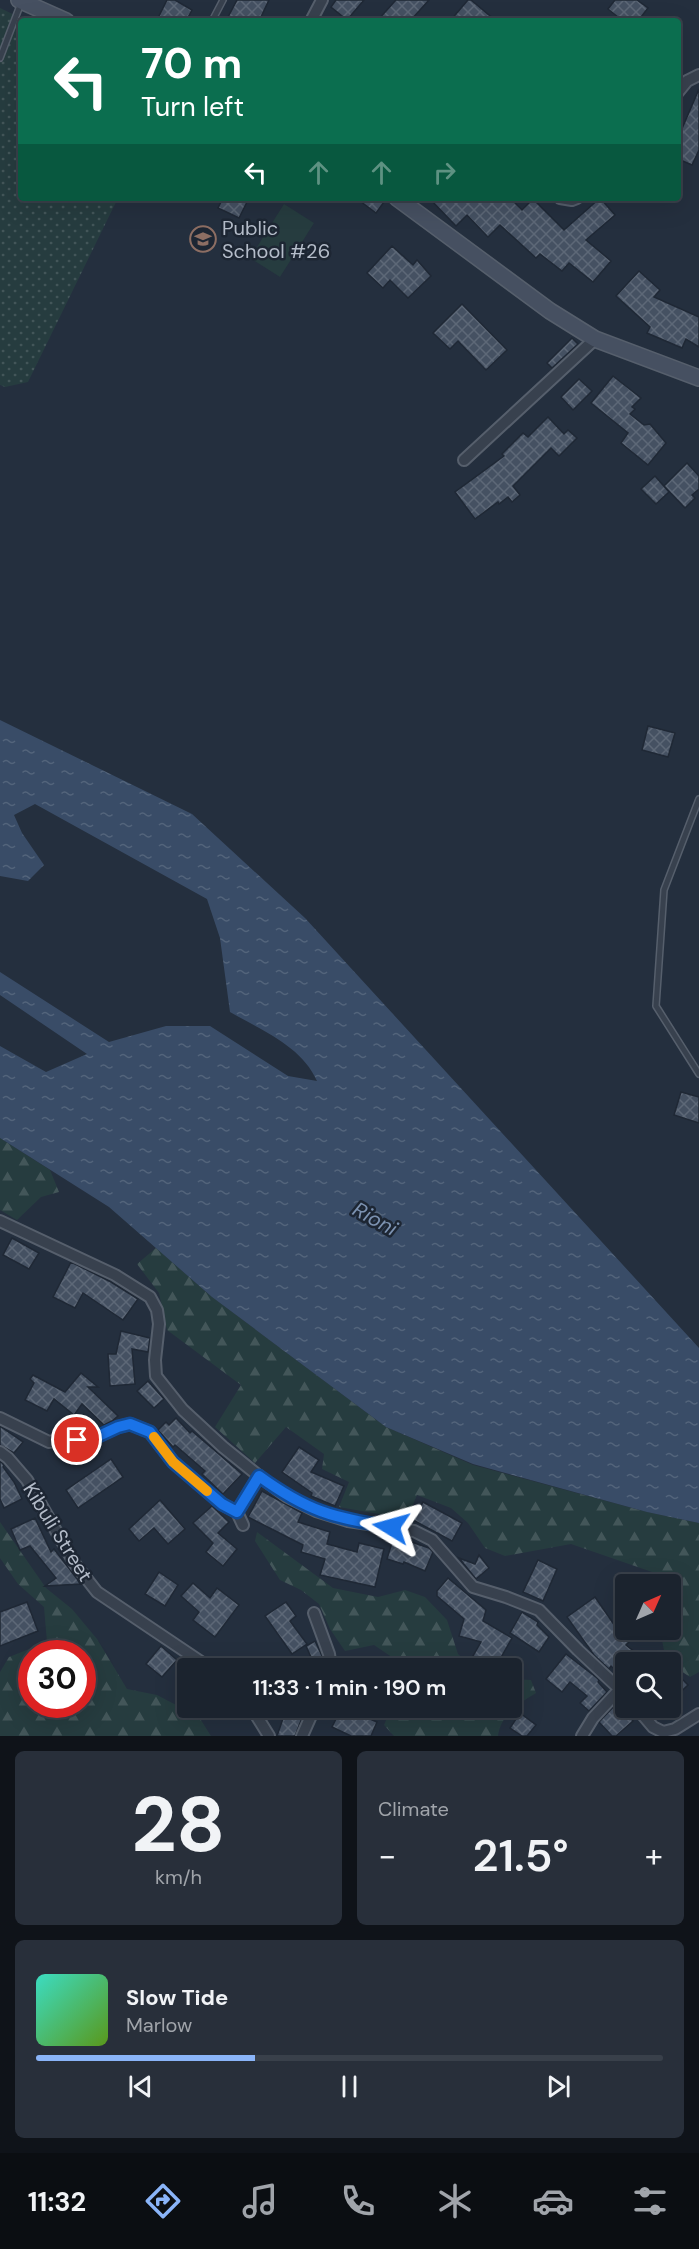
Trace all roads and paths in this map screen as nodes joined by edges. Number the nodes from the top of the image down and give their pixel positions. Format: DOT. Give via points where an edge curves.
graph roads {
  1 [pos="223,0"];
  2 [pos="322,0"];
  3 [pos="20,1"];
  4 [pos="59,18"];
  5 [pos="214,18"];
  6 [pos="313,18"];
  7 [pos="0,58"];
  8 [pos="699,75"];
  9 [pos="681,88"];
  10 [pos="402,201"];
  11 [pos="595,339"];
  12 [pos="699,378"];
  13 [pos="465,460"];
  14 [pos="699,799"];
  15 [pos="699,1074"];
  16 [pos="0,1221"];
  17 [pos="0,1418"];
  18 [pos="0,1452"];
  19 [pos="259,1476"];
  20 [pos="237,1512"];
  21 [pos="243,1526"];
  22 [pos="314,1613"];
  23 [pos="195,1658"];
  24 [pos="330,1658"];
  25 [pos="615,1685"];
  26 [pos="615,1699"];
  27 [pos="699,1714"];
  28 [pos="258,1718"];
  29 [pos="310,1718"];
  30 [pos="646,1718"];
  31 [pos="269,1736"];
  32 [pos="303,1736"];
  33 [pos="582,1736"];
  1 -- 5 [label="lane"];
  2 -- 6 [label="street"];
  3 -- 4 [label="main road"];
  3 -- 7 [label="lane"];
  8 -- 9 [label="street"];
  10 -- 11 [label="main road" via="550,311"];
  11 -- 12 [label="main road"];
  11 -- 13 [label="street"];
  14 -- 15 [label="lane" via="664,890 656,1006"];
  16 -- 19 [label="street" via="115,1275 150,1297 159,1324 156,1376 183,1410"];
  17 -- 20 [label="street" via="49,1442 90,1440 130,1424 150,1432 173,1462"];
  18 -- 23 [label="street, Kibuli Street" via="27,1480 75,1564 97,1592"];
  19 -- 20 [label="street"];
  19 -- 25 [label="street" via="316,1511 348,1521 414,1531 432,1540 473,1587 539,1610"];
  20 -- 21 [label="street"];
  22 -- 24 [label="street"];
  26 -- 33 [label="street" via="593,1718"];
  27 -- 30 [label="street" via="663,1732"];
  28 -- 31 [label="street"];
  29 -- 32 [label="street"];
}
